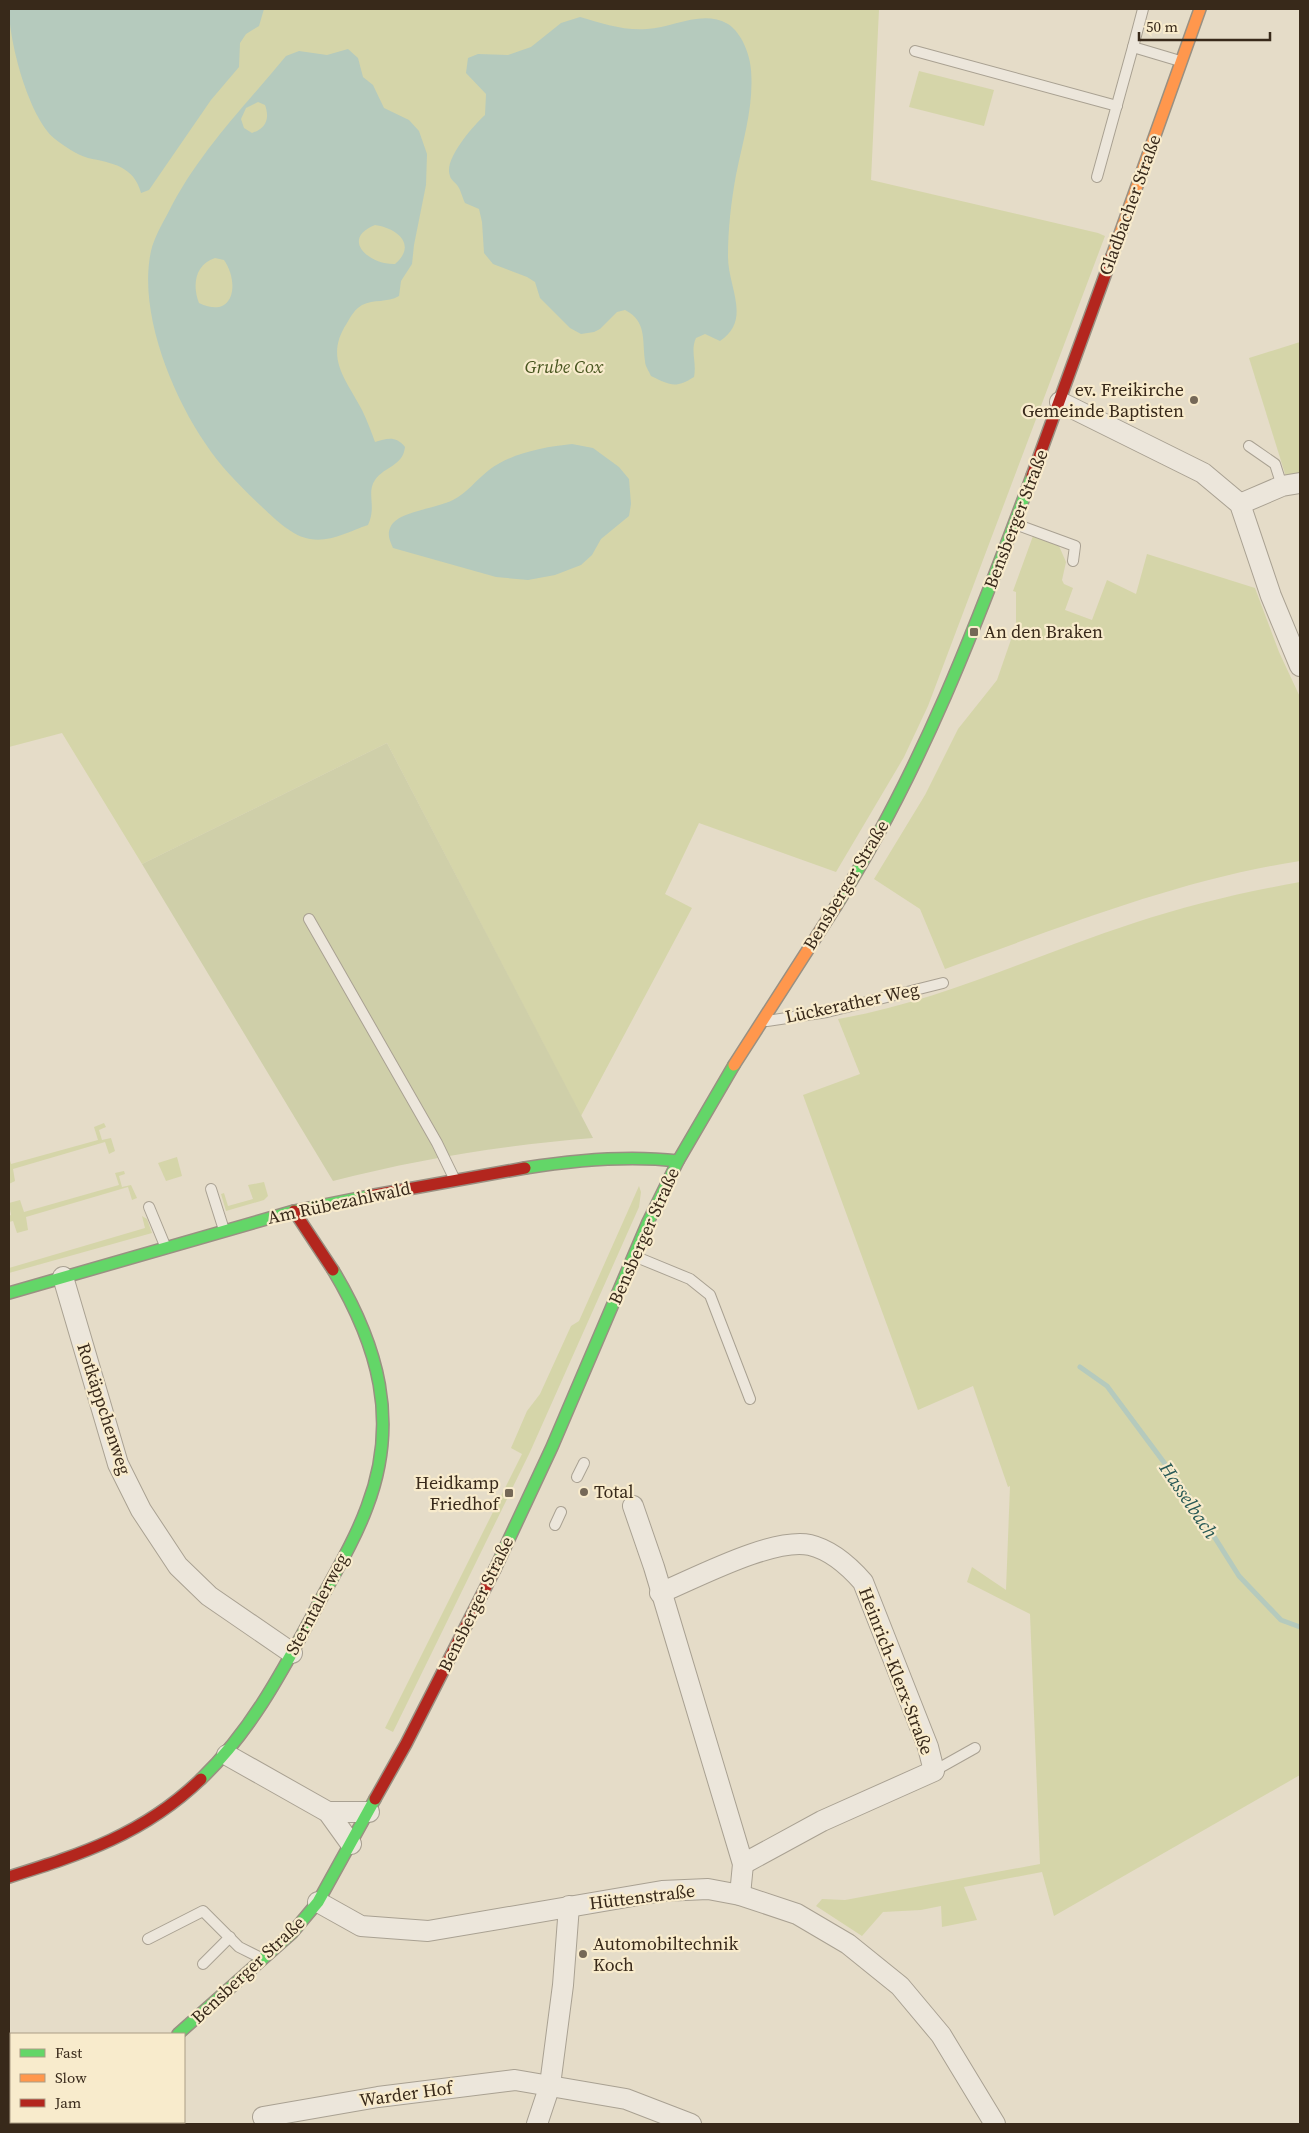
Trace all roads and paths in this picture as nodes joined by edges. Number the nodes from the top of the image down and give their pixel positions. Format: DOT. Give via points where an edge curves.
graph roads {
  1 [pos="1144,9"];
  2 [pos="1200,9"];
  3 [pos="1133,47"];
  4 [pos="915,51"];
  5 [pos="1182,61"];
  6 [pos="1116,106"];
  7 [pos="1097,177"];
  8 [pos="1060,402"];
  9 [pos="1249,446"];
  10 [pos="1291,485"];
  11 [pos="1240,504"];
  12 [pos="1014,524"];
  13 [pos="1073,561"];
  14 [pos="1300,666"];
  15 [pos="309,919"];
  16 [pos="943,983"];
  17 [pos="761,1022"];
  18 [pos="678,1161"];
  19 [pos="454,1179"];
  20 [pos="211,1189"];
  21 [pos="149,1207"];
  22 [pos="294,1211"];
  23 [pos="224,1230"];
  24 [pos="166,1248"];
  25 [pos="634,1256"];
  26 [pos="63,1277"];
  27 [pos="9,1293"];
  28 [pos="750,1399"];
  29 [pos="584,1463"];
  30 [pos="577,1477"];
  31 [pos="633,1506"];
  32 [pos="561,1512"];
  33 [pos="555,1525"];
  34 [pos="660,1593"];
  35 [pos="292,1653"];
  36 [pos="975,1748"];
  37 [pos="227,1755"];
  38 [pos="934,1772"];
  39 [pos="328,1812"];
  40 [pos="369,1812"];
  41 [pos="351,1844"];
  42 [pos="743,1864"];
  43 [pos="9,1877"];
  44 [pos="740,1895"];
  45 [pos="318,1902"];
  46 [pos="569,1906"];
  47 [pos="230,1937"];
  48 [pos="148,1938"];
  49 [pos="264,1959"];
  50 [pos="203,1964"];
  51 [pos="179,2033"];
  52 [pos="550,2085"];
  53 [pos="263,2117"];
  54 [pos="537,2124"];
  55 [pos="691,2124"];
  56 [pos="995,2124"];
  1 -- 3 [label="lane"];
  2 -- 5 [label="main road, Gladbacher Straße"];
  3 -- 5 [label="lane"];
  3 -- 6 [label="lane"];
  4 -- 6 [label="lane"];
  5 -- 8 [label="main road, Gladbacher Straße"];
  6 -- 7 [label="lane"];
  8 -- 11 [label="street" via="1203,473"];
  8 -- 12 [label="main road, Bensberger Straße"];
  9 -- 10 [label="lane" via="1274,464"];
  10 -- 11 [label="street"];
  11 -- 14 [label="street" via="1271,596"];
  12 -- 13 [label="lane" via="1075,546"];
  12 -- 17 [label="main road, Bensberger Straße" via="960,664 881,828"];
  15 -- 19 [label="lane" via="437,1143"];
  16 -- 17 [label="lane, Lückerather Weg" via="828,1012"];
  17 -- 18 [label="main road, Bensberger Straße"];
  18 -- 19 [label="main road, Am Rübezahlwald" via="651,1158 568,1161"];
  18 -- 25 [label="main road, Bensberger Straße"];
  19 -- 22 [label="main road, Am Rübezahlwald"];
  20 -- 23 [label="lane"];
  21 -- 24 [label="lane"];
  22 -- 23 [label="main road, Am Rübezahlwald"];
  22 -- 35 [label="main road, Sterntalerweg" via="340,1278 364,1322 380,1380 383,1428 376,1479 362,1520"];
  23 -- 24 [label="main road, Am Rübezahlwald"];
  24 -- 26 [label="main road, Am Rübezahlwald"];
  25 -- 28 [label="lane" via="690,1279 710,1295"];
  25 -- 40 [label="main road, Bensberger Straße" via="552,1447 488,1583"];
  26 -- 27 [label="main road, Am Rübezahlwald"];
  26 -- 35 [label="street, Rotkäppchenweg" via="118,1464 141,1510 178,1566 203,1590"];
  29 -- 30 [label="lane"];
  31 -- 34 [label="street"];
  32 -- 33 [label="lane"];
  34 -- 38 [label="street, Heinrich-Klerx-Straße" via="764,1550 787,1544 810,1545 848,1566 862,1582 928,1747"];
  34 -- 42 [label="street"];
  35 -- 37 [label="main road, Sterntalerweg" via="261,1707"];
  36 -- 38 [label="lane"];
  37 -- 39 [label="street"];
  37 -- 43 [label="main road, Sterntalerweg" via="163,1810 121,1835 75,1857"];
  38 -- 42 [label="street, Heinrich-Klerx-Straße" via="822,1821"];
  39 -- 40 [label="street"];
  39 -- 41 [label="street"];
  40 -- 41 [label="main road, Bensberger Straße"];
  41 -- 45 [label="main road, Bensberger Straße"];
  42 -- 44 [label="street"];
  44 -- 46 [label="street, Hüttenstraße" via="708,1888 662,1891"];
  44 -- 56 [label="street, Hüttenstraße" via="798,1914 848,1944 900,1986 941,2035"];
  45 -- 46 [label="street, Hüttenstraße" via="361,1926 428,1931"];
  45 -- 49 [label="main road, Bensberger Straße"];
  46 -- 52 [label="street"];
  47 -- 48 [label="lane" via="203,1911"];
  47 -- 49 [label="lane" via="239,1947"];
  47 -- 50 [label="lane"];
  49 -- 51 [label="main road, Bensberger Straße"];
  52 -- 53 [label="street, Warder Hof" via="515,2080 378,2097"];
  52 -- 54 [label="street"];
  52 -- 55 [label="street, Warder Hof" via="626,2099"];
}
